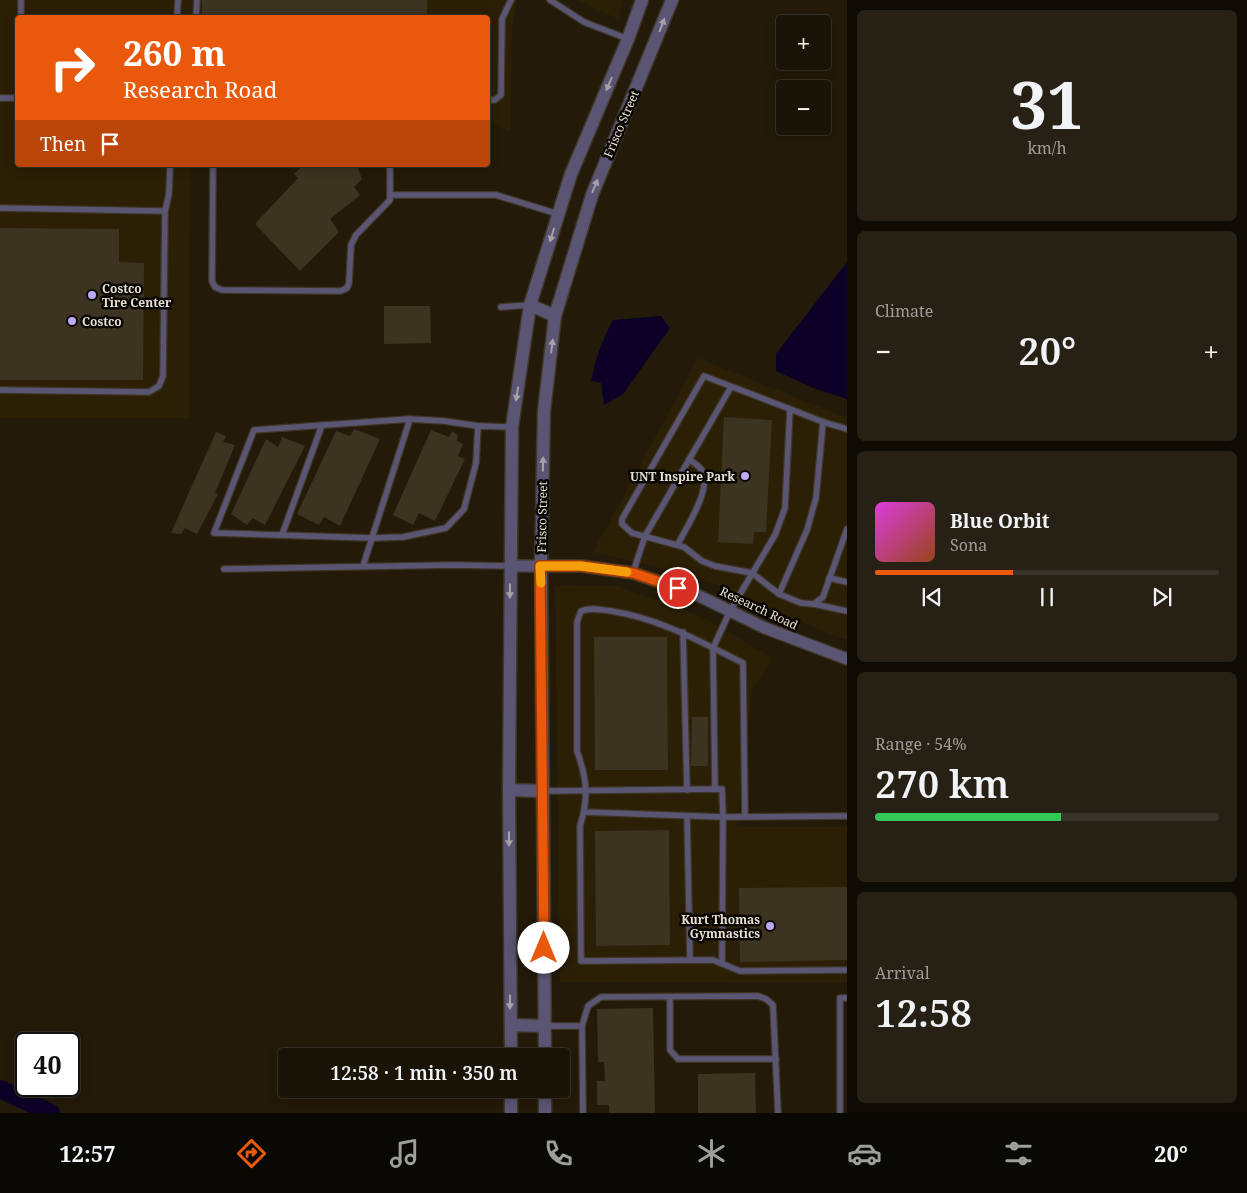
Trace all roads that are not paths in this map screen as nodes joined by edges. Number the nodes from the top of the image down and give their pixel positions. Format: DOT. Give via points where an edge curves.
graph roads {
  1 [pos="21,0"];
  2 [pos="178,0"];
  3 [pos="197,0"];
  4 [pos="511,0"];
  5 [pos="550,0"];
  6 [pos="642,0"];
  7 [pos="672,0"];
  8 [pos="21,15"];
  9 [pos="177,15"];
  10 [pos="196,15"];
  11 [pos="628,39"];
  12 [pos="0,98"];
  13 [pos="15,98"];
  14 [pos="490,100"];
  15 [pos="170,167"];
  16 [pos="213,167"];
  17 [pos="390,167"];
  18 [pos="390,195"];
  19 [pos="0,208"];
  20 [pos="165,210"];
  21 [pos="558,214"];
  22 [pos="530,305"];
  23 [pos="501,307"];
  24 [pos="555,316"];
  25 [pos="730,387"];
  26 [pos="0,390"];
  27 [pos="790,409"];
  28 [pos="410,419"];
  29 [pos="823,422"];
  30 [pos="322,425"];
  31 [pos="478,426"];
  32 [pos="512,427"];
  33 [pos="847,429"];
  34 [pos="689,459"];
  35 [pos="847,529"];
  36 [pos="282,535"];
  37 [pos="645,536"];
  38 [pos="372,538"];
  39 [pos="678,544"];
  40 [pos="363,566"];
  41 [pos="511,566"];
  42 [pos="540,566"];
  43 [pos="224,569"];
  44 [pos="633,573"];
  45 [pos="752,573"];
  46 [pos="829,578"];
  47 [pos="847,582"];
  48 [pos="779,594"];
  49 [pos="814,604"];
  50 [pos="730,611"];
  51 [pos="847,611"];
  52 [pos="683,632"];
  53 [pos="713,648"];
  54 [pos="847,660"];
  55 [pos="715,789"];
  56 [pos="509,790"];
  57 [pos="586,790"];
  58 [pos="687,790"];
  59 [pos="544,791"];
  60 [pos="584,812"];
  61 [pos="687,816"];
  62 [pos="745,816"];
  63 [pos="847,816"];
  64 [pos="722,817"];
  65 [pos="690,960"];
  66 [pos="722,963"];
  67 [pos="847,970"];
  68 [pos="670,997"];
  69 [pos="847,998"];
  70 [pos="510,1026"];
  71 [pos="545,1026"];
  72 [pos="582,1026"];
  73 [pos="511,1048"];
  74 [pos="545,1048"];
  75 [pos="776,1059"];
  76 [pos="511,1098"];
  77 [pos="545,1098"];
  78 [pos="511,1113"];
  79 [pos="545,1113"];
  80 [pos="583,1113"];
  81 [pos="778,1113"];
  82 [pos="840,1113"];
  1 -- 8 [label="lane"];
  2 -- 9 [label="lane"];
  3 -- 10 [label="lane"];
  4 -- 14 [label="lane" via="502,19 501,94"];
  5 -- 11 [label="lane" via="584,22"];
  6 -- 11 [label="street"];
  24 -- 7 [label="street, Frisco Street, one-way" via="592,195"];
  11 -- 21 [label="street, one-way" via="571,174"];
  12 -- 13 [label="lane"];
  15 -- 20 [label="lane"];
  16 -- 18 [label="lane" via="212,281 222,290 341,291 349,282 351,245 356,235 390,200"];
  17 -- 18 [label="lane"];
  18 -- 21 [label="lane" via="496,195"];
  19 -- 20 [label="lane"];
  20 -- 26 [label="lane" via="163,376 159,386 149,392"];
  21 -- 22 [label="street, one-way"];
  22 -- 23 [label="lane"];
  22 -- 24 [label="street"];
  22 -- 32 [label="street, one-way"];
  42 -- 24 [label="street, Frisco Street, one-way" via="544,412"];
  25 -- 27 [label="lane"];
  25 -- 34 [label="lane"];
  25 -- 37 [label="lane" via="704,376 625,512 622,524 627,530"];
  27 -- 29 [label="lane"];
  27 -- 45 [label="lane" via="785,508 775,536"];
  28 -- 30 [label="lane"];
  28 -- 31 [label="lane"];
  28 -- 38 [label="lane"];
  29 -- 33 [label="lane"];
  29 -- 48 [label="lane" via="816,498 808,530"];
  30 -- 36 [label="lane"];
  30 -- 36 [label="lane" via="254,430 214,533"];
  31 -- 32 [label="lane"];
  31 -- 38 [label="lane" via="476,463 464,508 446,528 403,537"];
  32 -- 41 [label="street"];
  34 -- 37 [label="lane"];
  34 -- 39 [label="lane" via="701,469 704,483 702,496"];
  35 -- 46 [label="lane"];
  36 -- 38 [label="lane"];
  37 -- 39 [label="lane"];
  37 -- 44 [label="lane"];
  38 -- 40 [label="lane"];
  39 -- 45 [label="lane" via="702,562"];
  40 -- 41 [label="lane"];
  40 -- 43 [label="lane"];
  41 -- 42 [label="street, Research Road"];
  41 -- 56 [label="street, one-way"];
  42 -- 44 [label="street, Research Road" via="581,566"];
  42 -- 59 [label="street, Frisco Street"];
  44 -- 50 [label="street, Research Road" via="693,592"];
  45 -- 48 [label="lane"];
  45 -- 50 [label="lane"];
  46 -- 47 [label="lane"];
  46 -- 49 [label="lane" via="823,597"];
  48 -- 49 [label="lane" via="801,603"];
  49 -- 51 [label="lane"];
  50 -- 53 [label="lane"];
  50 -- 54 [label="street, Research Road"];
  52 -- 53 [label="lane"];
  52 -- 57 [label="lane" via="630,614 595,609 578,615 577,751"];
  52 -- 58 [label="lane"];
  53 -- 55 [label="lane"];
  53 -- 62 [label="lane" via="743,662"];
  55 -- 58 [label="lane"];
  55 -- 64 [label="lane" via="722,789"];
  56 -- 59 [label="street"];
  56 -- 70 [label="street, one-way"];
  57 -- 58 [label="lane"];
  57 -- 59 [label="lane"];
  57 -- 60 [label="lane"];
  59 -- 71 [label="street, Frisco Street"];
  60 -- 61 [label="lane"];
  60 -- 65 [label="lane" via="580,826 581,961"];
  61 -- 64 [label="lane"];
  61 -- 65 [label="lane"];
  62 -- 63 [label="lane"];
  62 -- 64 [label="lane"];
  64 -- 66 [label="lane"];
  65 -- 66 [label="lane"];
  66 -- 67 [label="lane" via="740,971"];
  68 -- 72 [label="lane" via="600,998 588,1006"];
  68 -- 75 [label="lane" via="758,996 766,999 773,1005"];
  68 -- 75 [label="lane" via="670,1050 678,1059"];
  69 -- 82 [label="lane" via="840,998"];
  70 -- 71 [label="street"];
  70 -- 73 [label="street"];
  71 -- 72 [label="lane"];
  71 -- 74 [label="street, Frisco Street"];
  72 -- 80 [label="lane"];
  75 -- 81 [label="lane"];
  76 -- 78 [label="street"];
  77 -- 79 [label="street"];
}
